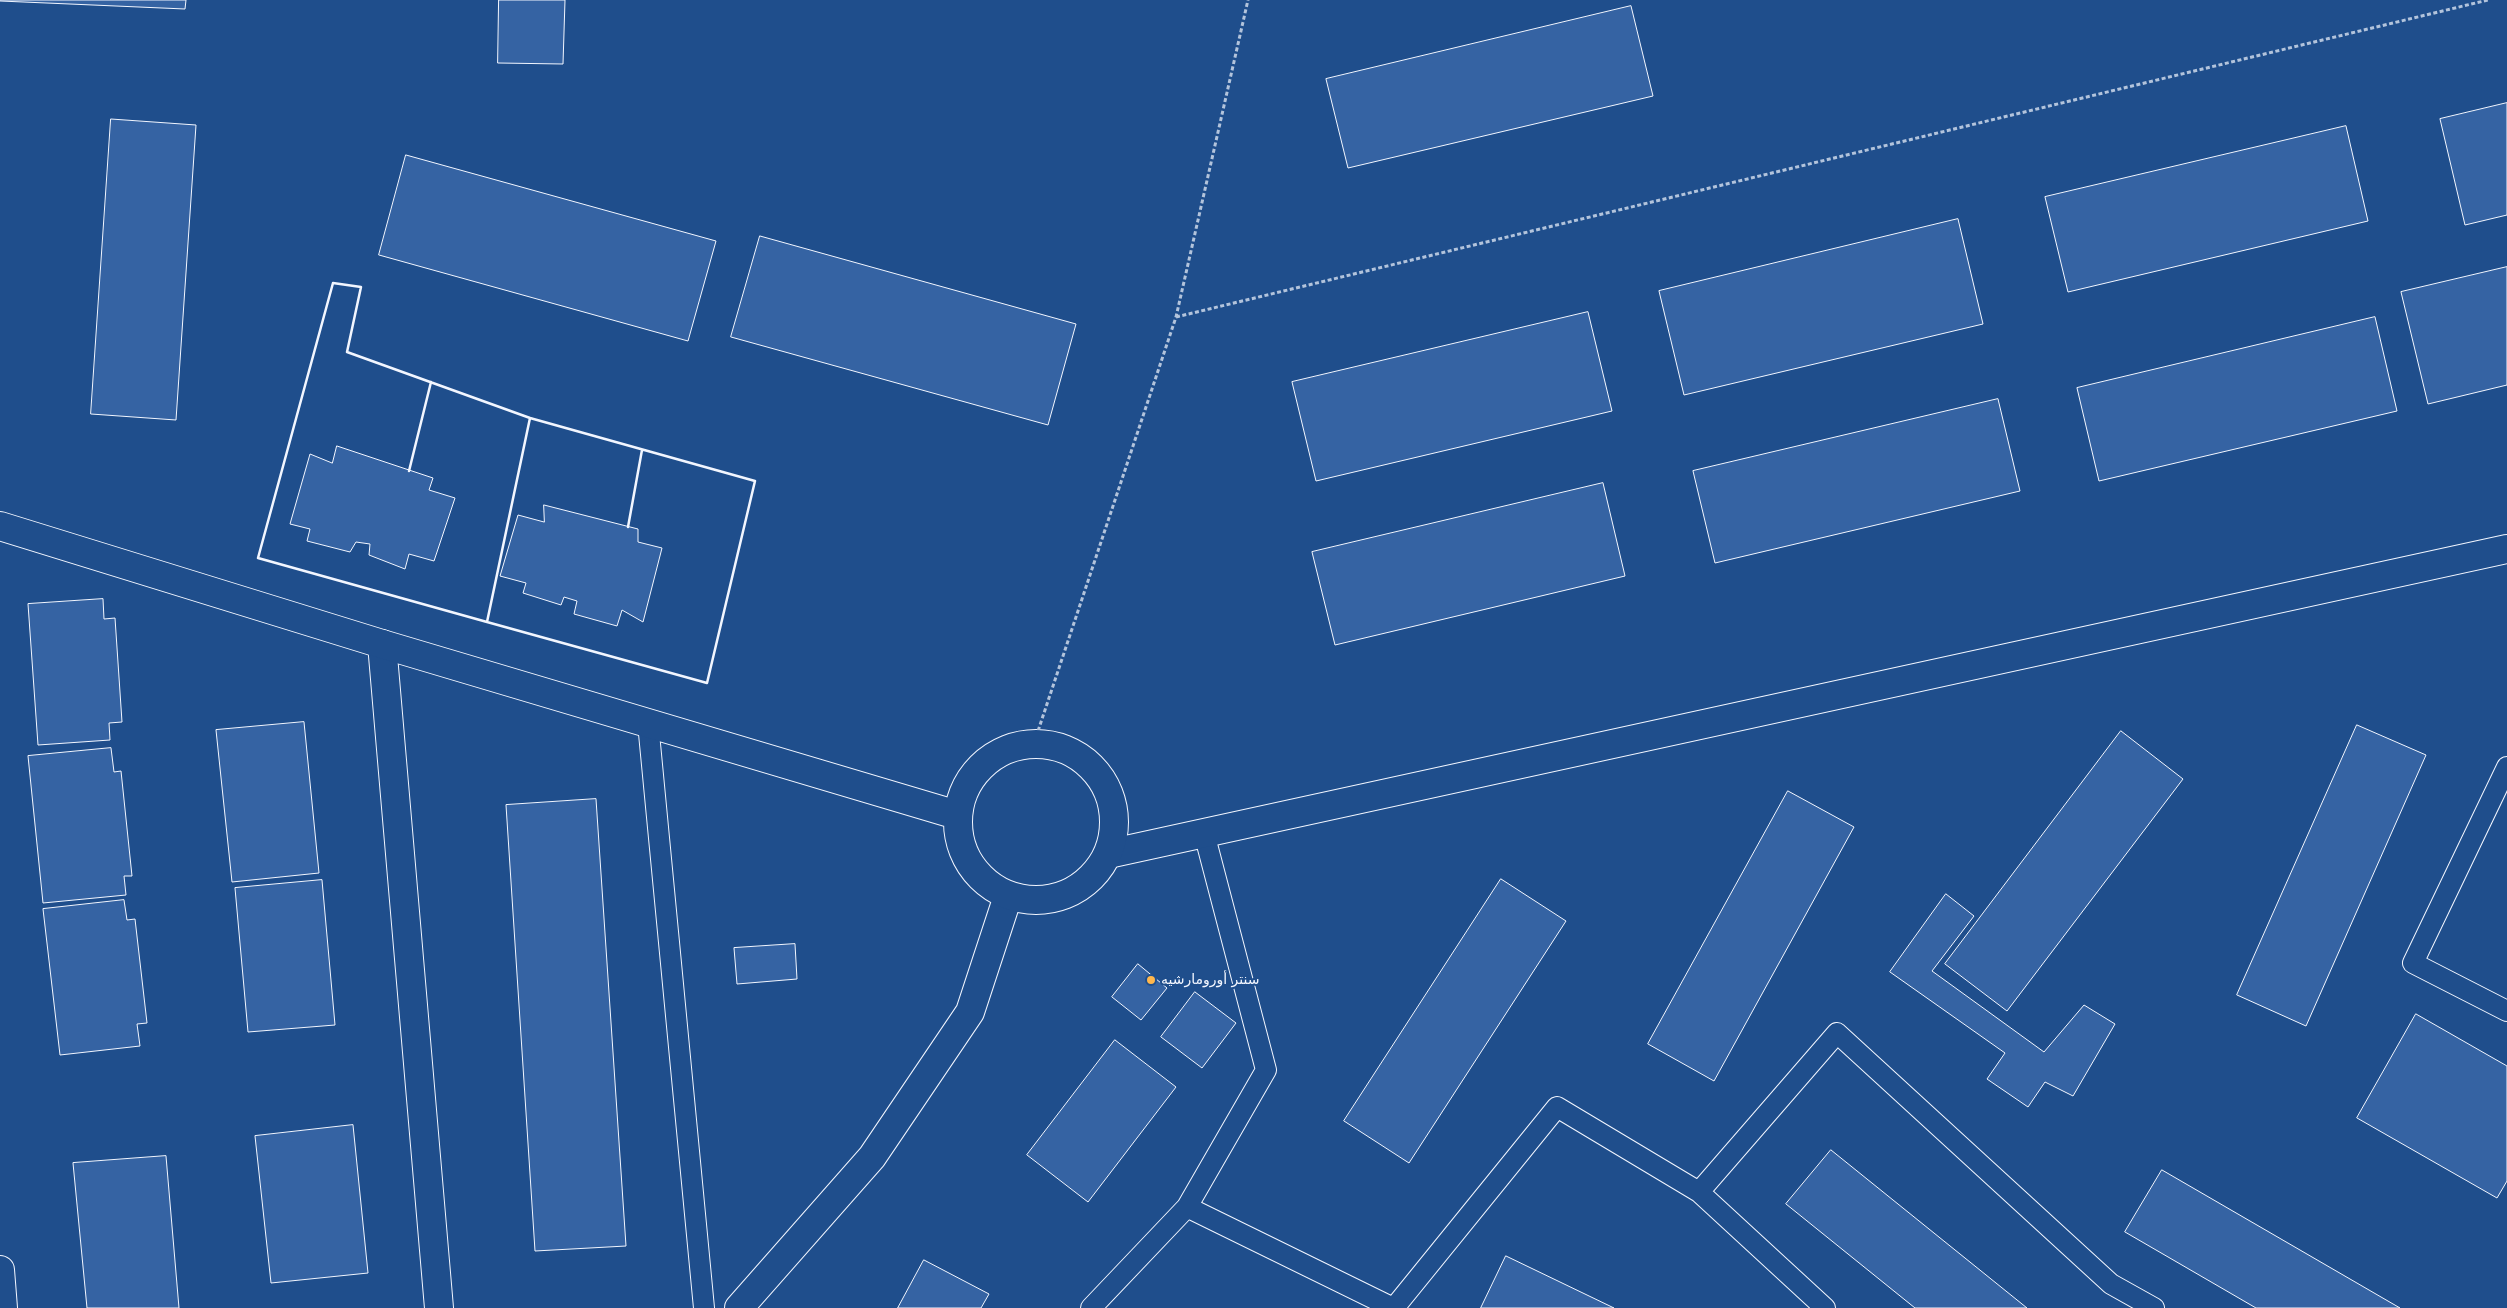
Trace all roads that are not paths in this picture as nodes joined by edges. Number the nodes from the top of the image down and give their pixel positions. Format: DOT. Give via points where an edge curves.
graph roads {
  1 [pos="0,526"];
  2 [pos="2507,549"];
  3 [pos="382,644"];
  4 [pos="648,723"];
  5 [pos="2507,767"];
  6 [pos="957,815"];
  7 [pos="1204,833"];
  8 [pos="1108,854"];
  9 [pos="1008,896"];
  10 [pos="2507,1011"];
  11 [pos="1699,1192"];
  12 [pos="1187,1207"];
  13 [pos="0,1270"];
  14 [pos="3,1308"];
  15 [pos="439,1308"];
  16 [pos="704,1308"];
  17 [pos="739,1308"];
  18 [pos="1091,1308"];
  19 [pos="1394,1308"];
  20 [pos="1825,1308"];
  21 [pos="2154,1308"];
  1 -- 3 [label="street"];
  2 -- 7 [label="street"];
  3 -- 4 [label="street"];
  3 -- 15 [label="street"];
  4 -- 6 [label="street"];
  4 -- 16 [label="lane"];
  5 -- 10 [label="lane" via="2413,963"];
  6 -- 8 [label="street" via="962,793 974,773 991,757 1011,747 1034,743 1056,746 1077,755 1107,788 1114,809 1114,833"];
  6 -- 9 [label="street" via="962,849 975,870"];
  7 -- 8 [label="street"];
  7 -- 12 [label="lane" via="1266,1070"];
  8 -- 9 [label="street" via="1096,874 1077,889 1056,898 1032,900"];
  9 -- 17 [label="street" via="970,1012 872,1157"];
  11 -- 19 [label="lane" via="1557,1107"];
  11 -- 20 [label="lane"];
  11 -- 21 [label="lane" via="1837,1033 2111,1284"];
  12 -- 18 [label="lane"];
  12 -- 19 [label="lane"];
  13 -- 14 [label="street"];
}
